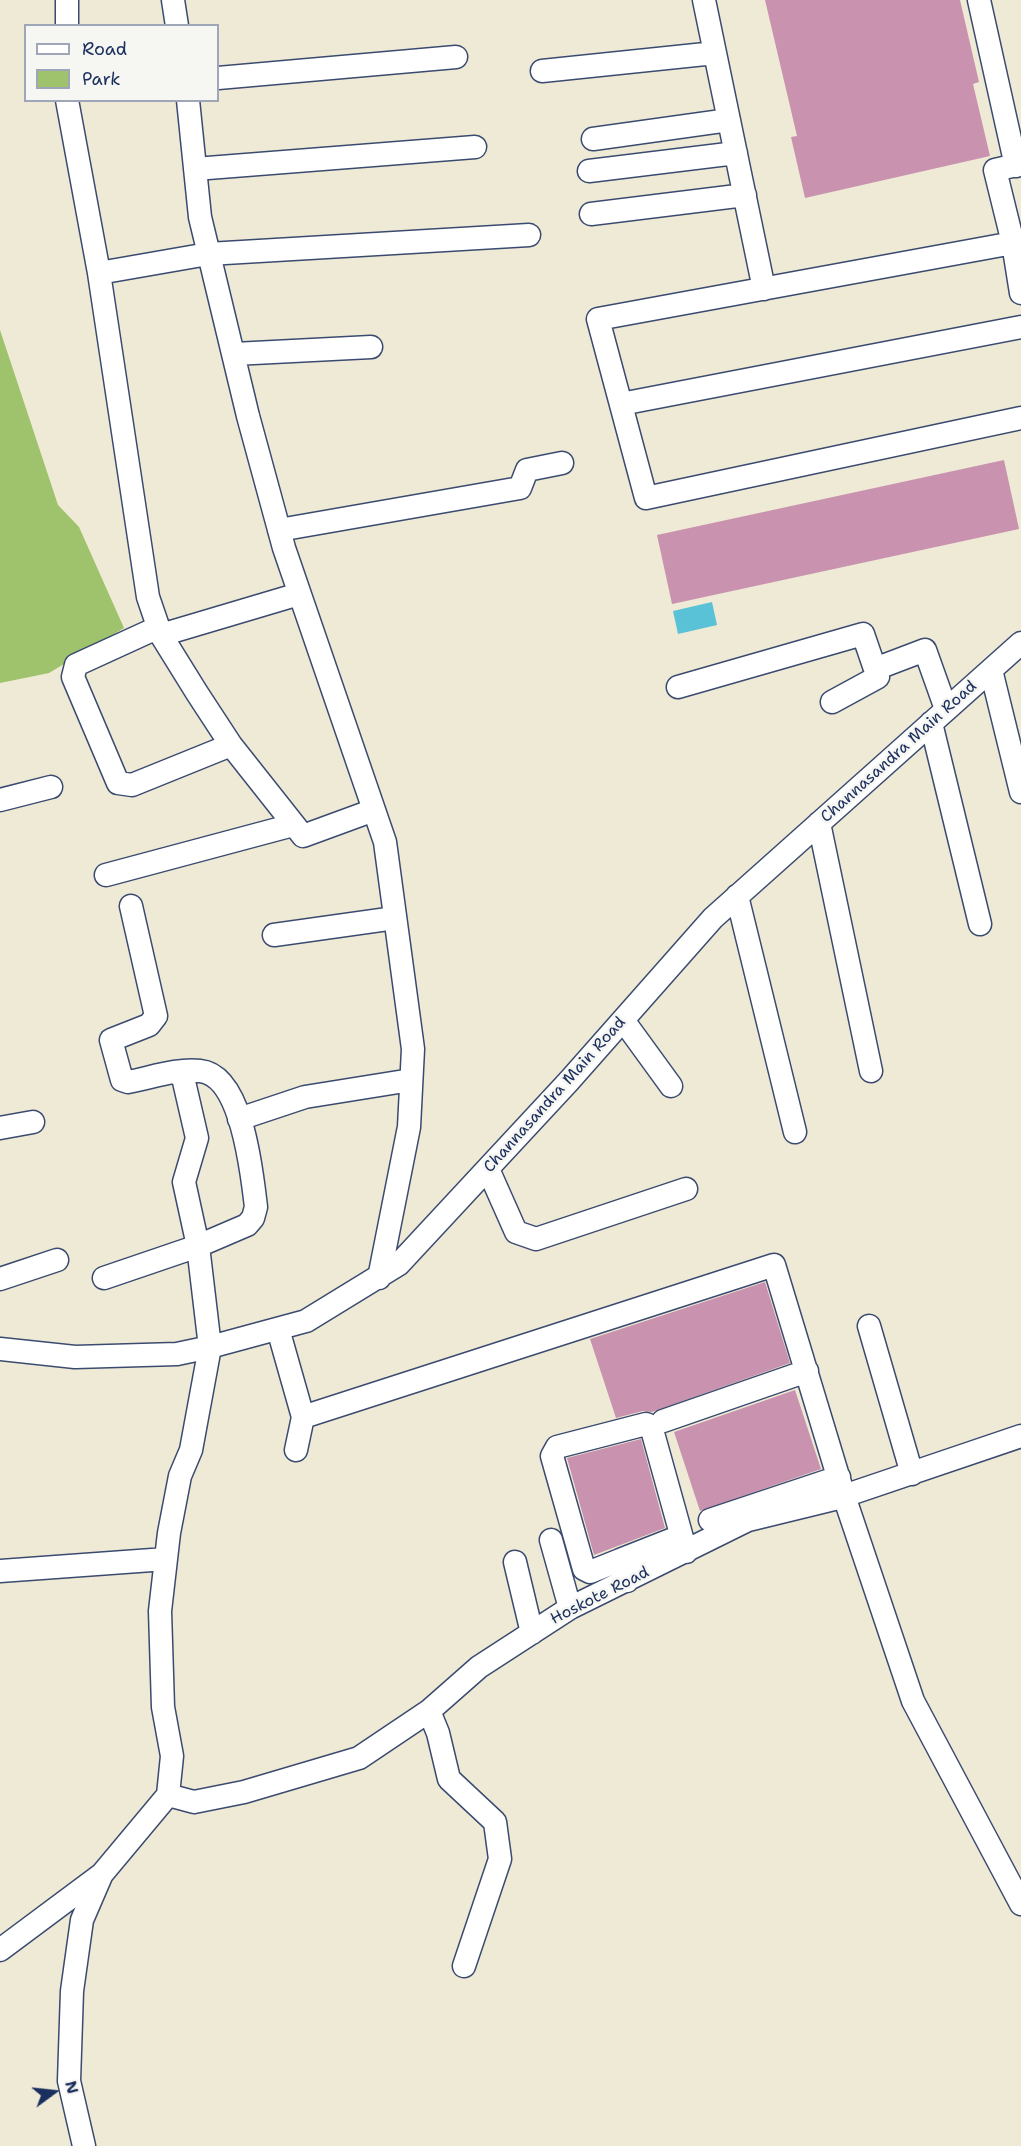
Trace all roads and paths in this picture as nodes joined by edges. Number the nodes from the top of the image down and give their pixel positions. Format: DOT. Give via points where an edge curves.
graph roads {
  1 [pos="67,0"];
  2 [pos="173,0"];
  3 [pos="704,0"];
  4 [pos="979,0"];
  5 [pos="66,24"];
  6 [pos="177,24"];
  7 [pos="715,53"];
  8 [pos="456,57"];
  9 [pos="542,71"];
  10 [pos="219,78"];
  11 [pos="67,102"];
  12 [pos="188,102"];
  13 [pos="729,120"];
  14 [pos="593,139"];
  15 [pos="475,147"];
  16 [pos="736,153"];
  17 [pos="1019,165"];
  18 [pos="195,169"];
  19 [pos="589,171"];
  20 [pos="745,195"];
  21 [pos="591,214"];
  22 [pos="529,235"];
  23 [pos="1013,243"];
  24 [pos="208,254"];
  25 [pos="99,273"];
  26 [pos="764,289"];
  27 [pos="1021,293"];
  28 [pos="1021,327"];
  29 [pos="371,347"];
  30 [pos="234,354"];
  31 [pos="621,404"];
  32 [pos="1021,418"];
  33 [pos="562,463"];
  34 [pos="279,530"];
  35 [pos="299,594"];
  36 [pos="160,631"];
  37 [pos="1021,643"];
  38 [pos="875,669"];
  39 [pos="991,670"];
  40 [pos="678,687"];
  41 [pos="832,702"];
  42 [pos="939,716"];
  43 [pos="231,745"];
  44 [pos="51,787"];
  45 [pos="1021,792"];
  46 [pos="0,800"];
  47 [pos="374,810"];
  48 [pos="819,824"];
  49 [pos="293,825"];
  50 [pos="106,875"];
  51 [pos="736,896"];
  52 [pos="131,906"];
  53 [pos="395,918"];
  54 [pos="980,924"];
  55 [pos="274,935"];
  56 [pos="623,1020"];
  57 [pos="871,1071"];
  58 [pos="182,1073"];
  59 [pos="411,1080"];
  60 [pos="671,1086"];
  61 [pos="239,1119"];
  62 [pos="33,1122"];
  63 [pos="0,1128"];
  64 [pos="795,1132"];
  65 [pos="488,1169"];
  66 [pos="686,1189"];
  67 [pos="198,1246"];
  68 [pos="57,1260"];
  69 [pos="104,1278"];
  70 [pos="379,1278"];
  71 [pos="0,1279"];
  72 [pos="869,1326"];
  73 [pos="278,1329"];
  74 [pos="210,1347"];
  75 [pos="0,1349"];
  76 [pos="807,1371"];
  77 [pos="303,1417"];
  78 [pos="663,1421"];
  79 [pos="1021,1436"];
  80 [pos="296,1450"];
  81 [pos="912,1474"];
  82 [pos="841,1486"];
  83 [pos="710,1520"];
  84 [pos="551,1540"];
  85 [pos="684,1544"];
  86 [pos="166,1559"];
  87 [pos="515,1562"];
  88 [pos="623,1570"];
  89 [pos="0,1571"];
  90 [pos="570,1608"];
  91 [pos="532,1633"];
  92 [pos="429,1711"];
  93 [pos="168,1795"];
  94 [pos="102,1874"];
  95 [pos="1021,1904"];
  96 [pos="0,1950"];
  97 [pos="464,1966"];
  98 [pos="84,2146"];
  1 -- 5 [label="street"];
  2 -- 6 [label="street"];
  3 -- 7 [label="street"];
  4 -- 17 [label="street"];
  7 -- 9 [label="street"];
  7 -- 13 [label="street"];
  8 -- 10 [label="street"];
  11 -- 25 [label="street"];
  12 -- 18 [label="street"];
  13 -- 14 [label="street"];
  13 -- 16 [label="street"];
  15 -- 18 [label="street"];
  16 -- 19 [label="street"];
  16 -- 20 [label="street"];
  17 -- 23 [label="street" via="995,170"];
  18 -- 24 [label="street"];
  20 -- 21 [label="street"];
  20 -- 26 [label="street"];
  22 -- 24 [label="street"];
  23 -- 26 [label="street"];
  23 -- 27 [label="street"];
  24 -- 25 [label="street"];
  24 -- 30 [label="street"];
  25 -- 36 [label="street" via="148,597"];
  26 -- 31 [label="street" via="598,320"];
  28 -- 31 [label="street"];
  29 -- 30 [label="street"];
  30 -- 34 [label="street"];
  31 -- 32 [label="street" via="646,498"];
  33 -- 34 [label="street" via="527,470 520,488"];
  34 -- 35 [label="street"];
  35 -- 36 [label="street"];
  35 -- 47 [label="street"];
  36 -- 43 [label="street"];
  36 -- 43 [label="street" via="76,665 73,677 118,783 132,785"];
  37 -- 39 [label="street, Channasandra Main Road"];
  38 -- 40 [label="street" via="863,634"];
  38 -- 41 [label="street" via="878,677"];
  38 -- 42 [label="street" via="925,650"];
  39 -- 42 [label="street, Channasandra Main Road"];
  39 -- 45 [label="street"];
  42 -- 48 [label="street, Channasandra Main Road"];
  42 -- 54 [label="street"];
  43 -- 49 [label="street"];
  44 -- 46 [label="street"];
  47 -- 49 [label="street" via="303,836"];
  47 -- 53 [label="street" via="386,842"];
  48 -- 51 [label="street, Channasandra Main Road"];
  48 -- 57 [label="street"];
  49 -- 50 [label="street"];
  51 -- 56 [label="street, Channasandra Main Road"];
  51 -- 64 [label="street"];
  52 -- 58 [label="street" via="156,1016 150,1025 111,1040 111,1045 122,1080"];
  53 -- 55 [label="street"];
  53 -- 59 [label="street" via="413,1049"];
  56 -- 60 [label="street"];
  56 -- 65 [label="street, Channasandra Main Road"];
  58 -- 61 [label="street" via="213,1074 224,1085"];
  58 -- 67 [label="street" via="197,1132 184,1178"];
  59 -- 61 [label="street" via="305,1097"];
  59 -- 70 [label="street" via="409,1127"];
  61 -- 67 [label="street" via="252,1174 256,1208 253,1218 247,1225"];
  62 -- 63 [label="street"];
  65 -- 66 [label="street" via="516,1232 536,1239"];
  65 -- 70 [label="street, Channasandra Main Road" via="399,1264"];
  67 -- 69 [label="street"];
  67 -- 74 [label="street"];
  68 -- 71 [label="street"];
  70 -- 73 [label="street, Channasandra Main Road" via="306,1321"];
  72 -- 81 [label="street"];
  73 -- 74 [label="street, Channasandra Main Road"];
  73 -- 77 [label="street"];
  74 -- 75 [label="street, Channasandra Main Road" via="177,1354 75,1357"];
  74 -- 86 [label="street" via="191,1450 180,1476"];
  76 -- 77 [label="street" via="774,1265"];
  76 -- 78 [label="street"];
  76 -- 82 [label="street"];
  77 -- 80 [label="street"];
  79 -- 81 [label="street, Hoskote Road"];
  81 -- 82 [label="street, Hoskote Road"];
  82 -- 83 [label="street"];
  82 -- 85 [label="street, Hoskote Road"];
  82 -- 95 [label="street" via="913,1701"];
  84 -- 90 [label="street"];
  85 -- 88 [label="street, Hoskote Road"];
  85 -- 88 [label="street" via="651,1426 646,1424 557,1447 552,1456 584,1569"];
  86 -- 89 [label="street"];
  86 -- 93 [label="street" via="160,1611 163,1707 172,1756"];
  87 -- 91 [label="street"];
  88 -- 90 [label="street, Hoskote Road"];
  90 -- 91 [label="street, Hoskote Road"];
  91 -- 92 [label="street, Hoskote Road" via="478,1667"];
  92 -- 93 [label="street, Hoskote Road" via="359,1758 244,1792 194,1802"];
  92 -- 97 [label="street" via="449,1779 495,1822 500,1859"];
  93 -- 94 [label="street"];
  94 -- 96 [label="street"];
  94 -- 98 [label="street" via="82,1920 72,1991 69,2081"];
}
